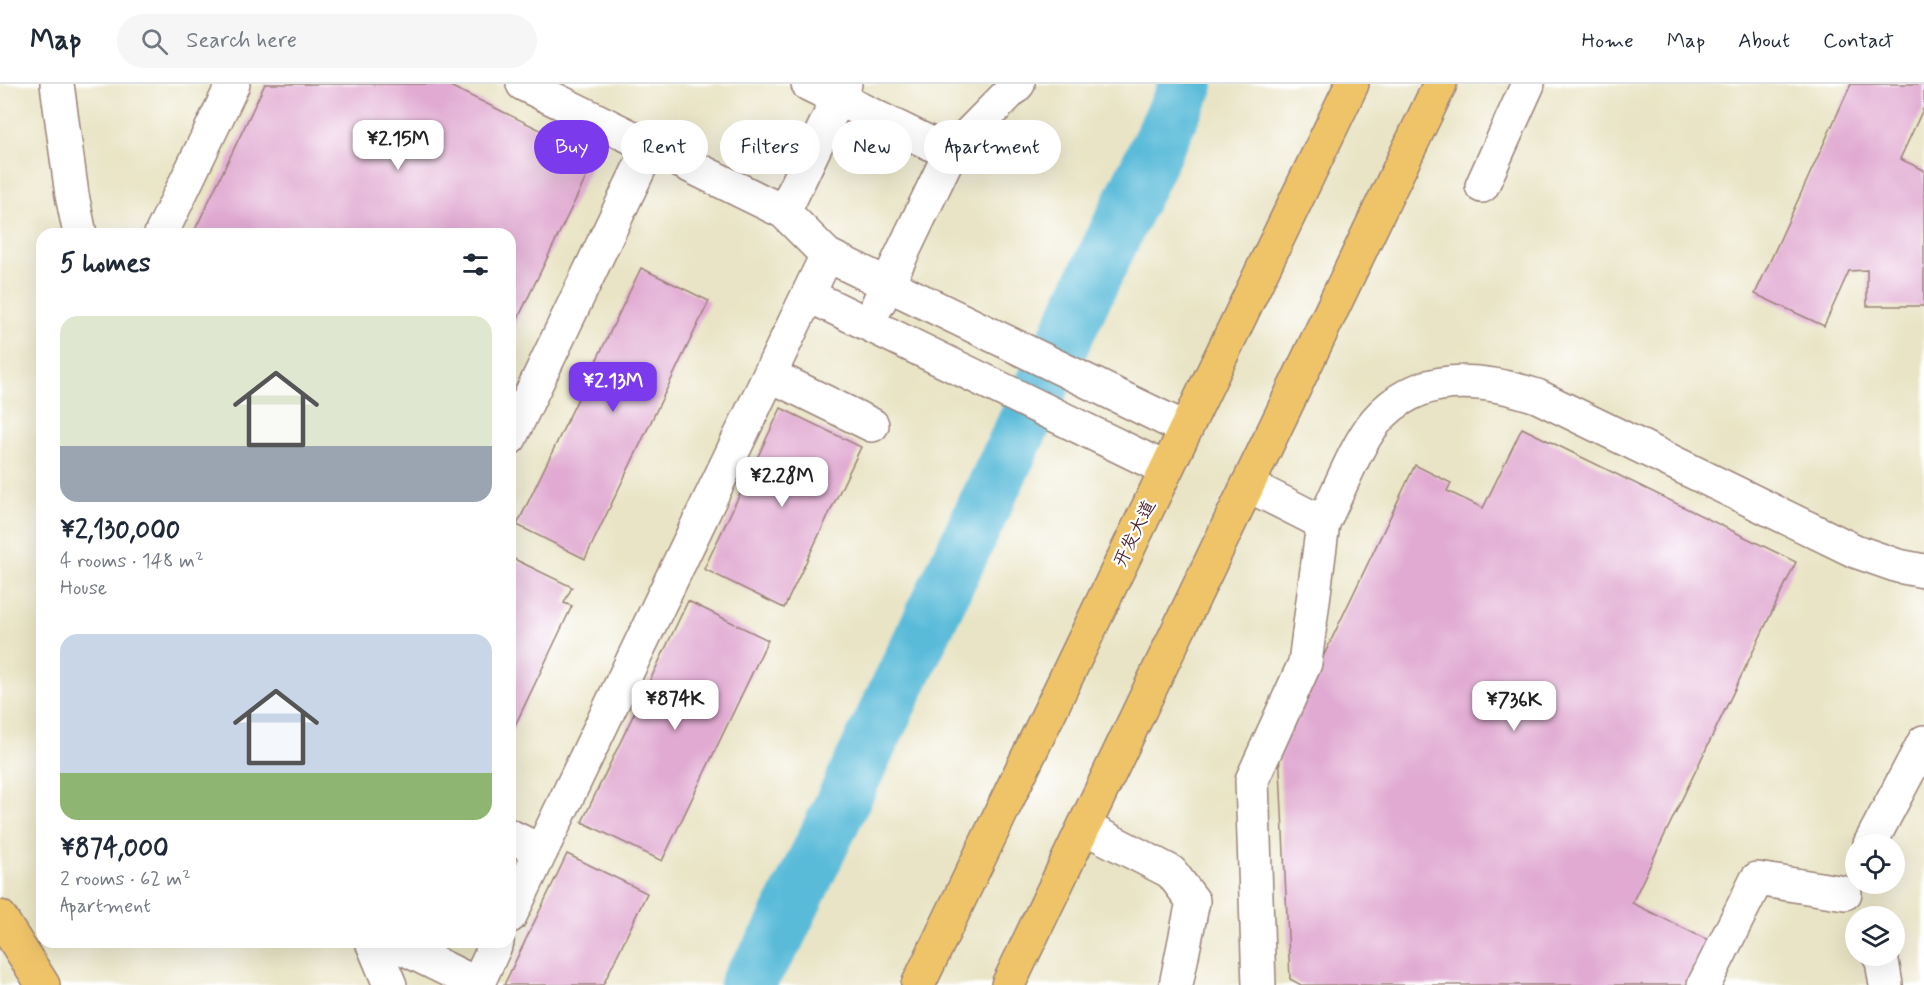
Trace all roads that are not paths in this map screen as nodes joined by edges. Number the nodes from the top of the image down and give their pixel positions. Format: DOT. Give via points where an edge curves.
graph roads {
  1 [pos="57,84"];
  2 [pos="233,84"];
  3 [pos="523,84"];
  4 [pos="808,84"];
  5 [pos="1018,84"];
  6 [pos="1352,84"];
  7 [pos="1440,84"];
  8 [pos="1528,84"];
  9 [pos="842,91"];
  10 [pos="983,120"];
  11 [pos="621,132"];
  12 [pos="924,138"];
  13 [pos="637,174"];
  14 [pos="707,174"];
  15 [pos="940,174"];
  16 [pos="1482,186"];
  17 [pos="784,212"];
  18 [pos="79,228"];
  19 [pos="164,228"];
  20 [pos="828,255"];
  21 [pos="888,284"];
  22 [pos="808,295"];
  23 [pos="868,324"];
  24 [pos="770,375"];
  25 [pos="516,425"];
  26 [pos="872,425"];
  27 [pos="1186,429"];
  28 [pos="1166,469"];
  29 [pos="1248,485"];
  30 [pos="1323,523"];
  31 [pos="1924,571"];
  32 [pos="1924,742"];
  33 [pos="1084,827"];
  34 [pos="1875,834"];
  35 [pos="516,840"];
  36 [pos="541,852"];
  37 [pos="1845,893"];
  38 [pos="516,904"];
  39 [pos="0,917"];
  40 [pos="375,948"];
  41 [pos="403,948"];
  42 [pos="494,948"];
  43 [pos="1883,966"];
  44 [pos="43,985"];
  45 [pos="390,985"];
  46 [pos="477,985"];
  47 [pos="918,985"];
  48 [pos="1008,985"];
  49 [pos="1176,985"];
  50 [pos="1259,985"];
  51 [pos="1704,985"];
  52 [pos="1886,985"];
  1 -- 18 [label="lane"];
  2 -- 19 [label="lane"];
  3 -- 11 [label="lane"];
  4 -- 9 [label="lane"];
  5 -- 10 [label="lane"];
  6 -- 27 [label="main road, 开发大道"];
  7 -- 29 [label="main road"];
  8 -- 16 [label="lane"];
  9 -- 12 [label="lane"];
  9 -- 17 [label="lane"];
  13 -- 25 [label="lane"];
  14 -- 17 [label="lane"];
  15 -- 21 [label="lane"];
  17 -- 20 [label="lane"];
  20 -- 21 [label="lane"];
  20 -- 22 [label="lane"];
  21 -- 23 [label="lane"];
  21 -- 27 [label="lane"];
  22 -- 23 [label="lane"];
  22 -- 24 [label="lane"];
  23 -- 28 [label="lane"];
  24 -- 26 [label="lane"];
  24 -- 36 [label="lane"];
  27 -- 28 [label="main road, 开发大道"];
  28 -- 47 [label="main road, 开发大道"];
  29 -- 30 [label="lane"];
  29 -- 33 [label="main road"];
  30 -- 31 [label="lane" via="1376,421 1412,393 1434,385 1479,382 1537,396 1855,551"];
  30 -- 50 [label="lane" via="1305,663 1252,780"];
  32 -- 34 [label="lane"];
  33 -- 48 [label="main road"];
  33 -- 49 [label="lane" via="1171,872 1193,901"];
  35 -- 36 [label="lane"];
  36 -- 38 [label="lane"];
  37 -- 51 [label="lane" via="1757,879"];
  39 -- 44 [label="main road"];
  40 -- 45 [label="lane"];
  41 -- 46 [label="lane"];
  42 -- 46 [label="lane"];
  43 -- 52 [label="lane"];
}
